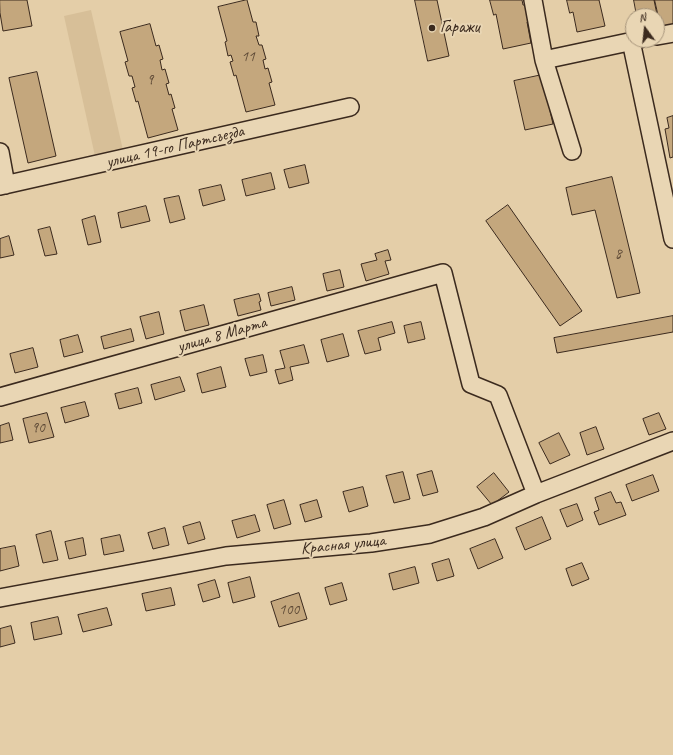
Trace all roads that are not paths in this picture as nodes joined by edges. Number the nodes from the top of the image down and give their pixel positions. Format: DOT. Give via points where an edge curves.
graph roads {
  1 [pos="533,0"];
  2 [pos="625,43"];
  3 [pos="636,48"];
  4 [pos="544,60"];
  5 [pos="350,107"];
  6 [pos="572,151"];
  7 [pos="0,152"];
  8 [pos="3,185"];
  9 [pos="673,239"];
  10 [pos="0,397"];
  11 [pos="673,441"];
  12 [pos="536,494"];
  13 [pos="0,598"];
  1 -- 4 [label="street"];
  2 -- 4 [label="street"];
  3 -- 9 [label="street"];
  4 -- 6 [label="street"];
  5 -- 8 [label="street, улица 19-го Партсъезда"];
  7 -- 8 [label="street"];
  10 -- 12 [label="street, улица 8 Марта" via="443,273 471,384 498,396"];
  11 -- 12 [label="street, Красная улица"];
  12 -- 13 [label="street, Красная улица" via="484,517 430,534 371,543 226,556"];
}
